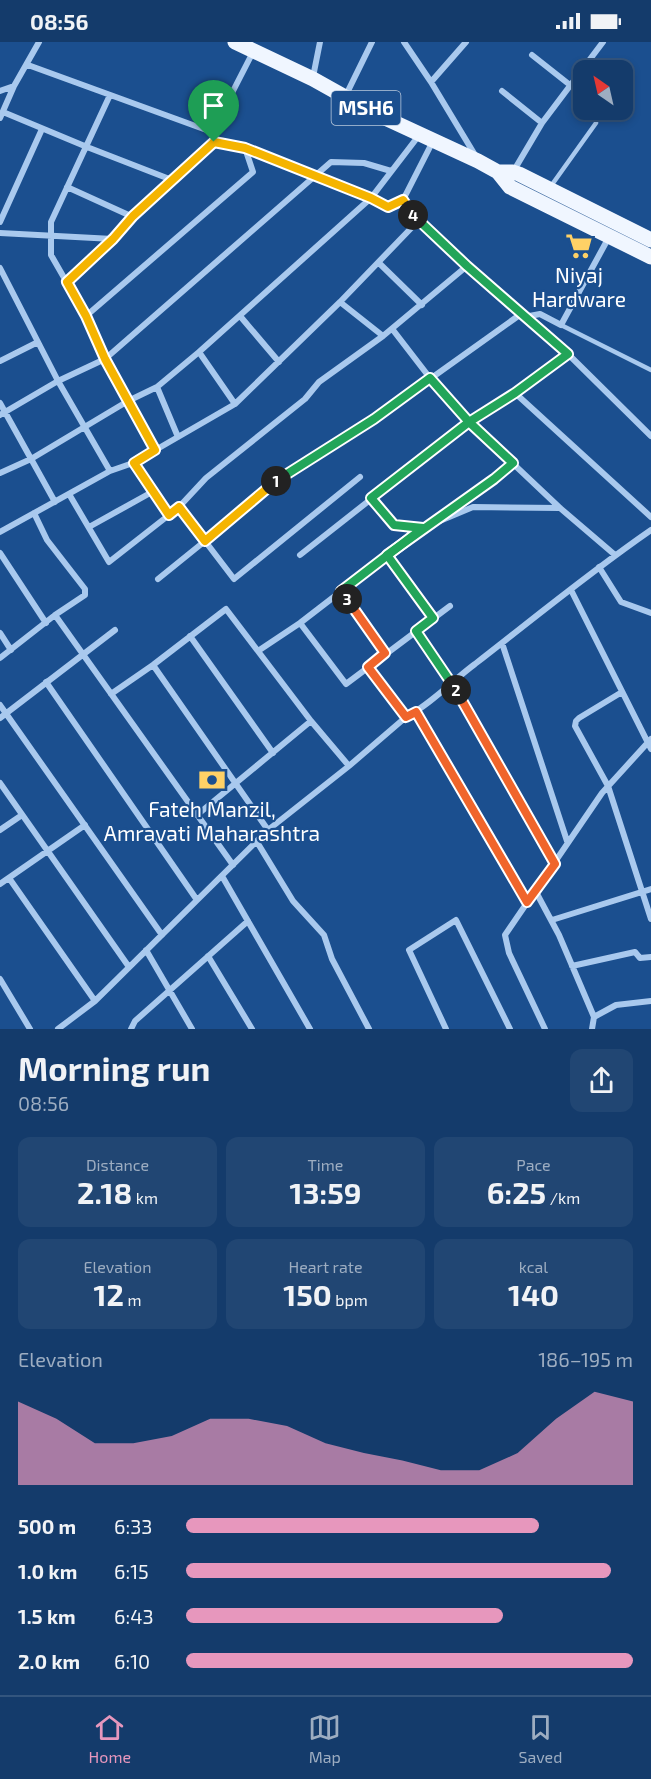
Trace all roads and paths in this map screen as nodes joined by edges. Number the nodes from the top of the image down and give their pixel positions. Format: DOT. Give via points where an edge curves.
graph roads {
  1 [pos="39,42"];
  2 [pos="320,42"];
  3 [pos="372,42"];
  4 [pos="404,42"];
  5 [pos="466,42"];
  6 [pos="603,42"];
  7 [pos="243,45"];
  8 [pos="532,55"];
  9 [pos="28,65"];
  10 [pos="312,79"];
  11 [pos="431,82"];
  12 [pos="570,85"];
  13 [pos="14,86"];
  14 [pos="0,91"];
  15 [pos="502,91"];
  16 [pos="110,95"];
  17 [pos="345,97"];
  18 [pos="1,115"];
  19 [pos="542,123"];
  20 [pos="596,123"];
  21 [pos="42,129"];
  22 [pos="212,132"];
  23 [pos="426,137"];
  24 [pos="214,142"];
  25 [pos="87,147"];
  26 [pos="245,148"];
  27 [pos="478,161"];
  28 [pos="392,171"];
  29 [pos="506,175"];
  30 [pos="316,177"];
  31 [pos="172,180"];
  32 [pos="67,187"];
  33 [pos="549,189"];
  34 [pos="371,198"];
  35 [pos="403,200"];
  36 [pos="133,216"];
  37 [pos="418,221"];
  38 [pos="0,222"];
  39 [pos="0,233"];
  40 [pos="51,235"];
  41 [pos="609,236"];
  42 [pos="650,238"];
  43 [pos="113,239"];
  44 [pos="651,257"];
  45 [pos="379,263"];
  46 [pos="467,266"];
  47 [pos="0,268"];
  48 [pos="67,282"];
  49 [pos="340,302"];
  50 [pos="422,304"];
  51 [pos="522,315"];
  52 [pos="86,316"];
  53 [pos="240,316"];
  54 [pos="561,325"];
  55 [pos="393,330"];
  56 [pos="383,336"];
  57 [pos="38,342"];
  58 [pos="199,352"];
  59 [pos="568,354"];
  60 [pos="105,359"];
  61 [pos="0,361"];
  62 [pos="279,362"];
  63 [pos="651,370"];
  64 [pos="430,378"];
  65 [pos="58,381"];
  66 [pos="157,387"];
  67 [pos="515,393"];
  68 [pos="128,401"];
  69 [pos="0,403"];
  70 [pos="235,404"];
  71 [pos="2,414"];
  72 [pos="469,422"];
  73 [pos="85,428"];
  74 [pos="651,436"];
  75 [pos="178,437"];
  76 [pos="155,450"];
  77 [pos="32,459"];
  78 [pos="134,463"];
  79 [pos="513,463"];
  80 [pos="110,471"];
  81 [pos="0,474"];
  82 [pos="360,477"];
  83 [pos="152,492"];
  84 [pos="69,494"];
  85 [pos="371,498"];
  86 [pos="55,502"];
  87 [pos="179,507"];
  88 [pos="560,508"];
  89 [pos="34,513"];
  90 [pos="169,515"];
  91 [pos="651,517"];
  92 [pos="434,523"];
  93 [pos="88,527"];
  94 [pos="423,528"];
  95 [pos="651,530"];
  96 [pos="0,532"];
  97 [pos="205,541"];
  98 [pos="0,552"];
  99 [pos="300,555"];
  100 [pos="387,555"];
  101 [pos="615,555"];
  102 [pos="599,567"];
  103 [pos="158,579"];
  104 [pos="571,590"];
  105 [pos="341,591"];
  106 [pos="450,606"];
  107 [pos="651,613"];
  108 [pos="55,615"];
  109 [pos="433,618"];
  110 [pos="46,623"];
  111 [pos="300,623"];
  112 [pos="115,630"];
  113 [pos="416,631"];
  114 [pos="0,633"];
  115 [pos="190,636"];
  116 [pos="502,643"];
  117 [pos="11,650"];
  118 [pos="258,651"];
  119 [pos="385,653"];
  120 [pos="83,655"];
  121 [pos="0,658"];
  122 [pos="153,665"];
  123 [pos="368,667"];
  124 [pos="452,681"];
  125 [pos="46,682"];
  126 [pos="622,692"];
  127 [pos="111,694"];
  128 [pos="0,705"];
  129 [pos="416,712"];
  130 [pos="3,716"];
  131 [pos="406,717"];
  132 [pos="311,721"];
  133 [pos="650,743"];
  134 [pos="273,753"];
  135 [pos="349,766"];
  136 [pos="0,783"];
  137 [pos="236,785"];
  138 [pos="608,786"];
  139 [pos="22,815"];
  140 [pos="197,815"];
  141 [pos="85,825"];
  142 [pos="0,830"];
  143 [pos="268,830"];
  144 [pos="567,841"];
  145 [pos="257,842"];
  146 [pos="48,851"];
  147 [pos="555,864"];
  148 [pos="233,865"];
  149 [pos="222,876"];
  150 [pos="9,878"];
  151 [pos="0,884"];
  152 [pos="651,889"];
  153 [pos="536,892"];
  154 [pos="643,892"];
  155 [pos="197,900"];
  156 [pos="527,902"];
  157 [pos="651,919"];
  158 [pos="552,920"];
  159 [pos="248,921"];
  160 [pos="162,935"];
  161 [pos="146,951"];
  162 [pos="208,956"];
  163 [pos="651,957"];
  164 [pos="572,966"];
  165 [pos="129,967"];
  166 [pos="0,979"];
  167 [pos="170,989"];
  168 [pos="95,1001"];
  169 [pos="651,1001"];
  170 [pos="594,1017"];
  171 [pos="30,1029"];
  172 [pos="60,1029"];
  173 [pos="131,1029"];
  174 [pos="192,1029"];
  175 [pos="252,1029"];
  176 [pos="310,1029"];
  177 [pos="369,1029"];
  178 [pos="446,1029"];
  179 [pos="510,1029"];
  180 [pos="545,1029"];
  181 [pos="592,1029"];
  1 -- 9 [label="street"];
  2 -- 10 [label="street"];
  3 -- 17 [label="street"];
  4 -- 11 [label="street"];
  5 -- 11 [label="street"];
  6 -- 12 [label="street"];
  7 -- 10 [label="main road, MSH6"];
  7 -- 22 [label="street"];
  8 -- 12 [label="street"];
  9 -- 13 [label="street"];
  9 -- 16 [label="street"];
  10 -- 17 [label="main road, MSH6"];
  11 -- 27 [label="street"];
  12 -- 19 [label="street"];
  13 -- 14 [label="street"];
  13 -- 18 [label="street"];
  15 -- 19 [label="street"];
  16 -- 22 [label="street"];
  16 -- 25 [label="street"];
  17 -- 23 [label="main road, MSH6"];
  18 -- 21 [label="street"];
  19 -- 29 [label="street"];
  20 -- 33 [label="lane"];
  21 -- 25 [label="street"];
  21 -- 38 [label="street"];
  22 -- 24 [label="street"];
  23 -- 27 [label="main road, MSH6"];
  23 -- 28 [label="street"];
  23 -- 35 [label="street"];
  24 -- 26 [label="street"];
  24 -- 31 [label="street"];
  25 -- 31 [label="street"];
  25 -- 32 [label="street"];
  26 -- 30 [label="street"];
  26 -- 52 [label="street" via="253,172"];
  27 -- 29 [label="main road, MSH6"];
  28 -- 30 [label="street" via="364,163 331,162"];
  28 -- 34 [label="street"];
  29 -- 33 [label="main road, MSH6"];
  29 -- 41 [label="main road, MSH6"];
  30 -- 34 [label="street"];
  30 -- 60 [label="street"];
  31 -- 36 [label="street"];
  32 -- 36 [label="street"];
  32 -- 40 [label="street" via="51,222"];
  33 -- 42 [label="main road, MSH6"];
  34 -- 35 [label="street" via="388,207"];
  34 -- 53 [label="street"];
  35 -- 37 [label="street"];
  36 -- 43 [label="street"];
  37 -- 45 [label="street"];
  37 -- 46 [label="street"];
  39 -- 40 [label="street"];
  40 -- 43 [label="street"];
  40 -- 48 [label="street" via="51,255"];
  41 -- 44 [label="main road, MSH6"];
  41 -- 54 [label="street"];
  43 -- 48 [label="street"];
  45 -- 49 [label="street"];
  45 -- 50 [label="street"];
  46 -- 50 [label="street"];
  46 -- 51 [label="street"];
  47 -- 57 [label="street"];
  48 -- 52 [label="street"];
  49 -- 56 [label="street"];
  49 -- 62 [label="street"];
  50 -- 55 [label="street"];
  51 -- 54 [label="street" via="540,314"];
  51 -- 59 [label="street"];
  51 -- 64 [label="street"];
  52 -- 60 [label="street"];
  53 -- 58 [label="street"];
  53 -- 62 [label="street"];
  54 -- 63 [label="lane"];
  55 -- 56 [label="street"];
  55 -- 64 [label="street"];
  56 -- 87 [label="street" via="319,382 305,399 206,478"];
  57 -- 61 [label="street"];
  57 -- 65 [label="street"];
  58 -- 66 [label="street"];
  58 -- 70 [label="street"];
  59 -- 67 [label="street"];
  59 -- 74 [label="street"];
  60 -- 65 [label="street"];
  60 -- 68 [label="street"];
  62 -- 70 [label="street"];
  64 -- 72 [label="street"];
  64 -- 97 [label="street" via="270,485"];
  65 -- 71 [label="street"];
  65 -- 73 [label="street"];
  66 -- 68 [label="street"];
  66 -- 75 [label="street"];
  67 -- 72 [label="street"];
  67 -- 91 [label="street"];
  68 -- 73 [label="street"];
  68 -- 76 [label="street"];
  69 -- 71 [label="street"];
  70 -- 75 [label="street"];
  71 -- 77 [label="street"];
  72 -- 79 [label="street"];
  72 -- 85 [label="street"];
  73 -- 77 [label="street"];
  73 -- 80 [label="street"];
  75 -- 76 [label="street"];
  76 -- 78 [label="street"];
  77 -- 81 [label="street"];
  77 -- 86 [label="street"];
  78 -- 80 [label="street"];
  78 -- 83 [label="street"];
  79 -- 88 [label="street"];
  79 -- 92 [label="street"];
  80 -- 84 [label="street"];
  82 -- 97 [label="street" via="234,579"];
  83 -- 90 [label="street"];
  83 -- 93 [label="street"];
  84 -- 86 [label="street"];
  84 -- 93 [label="street"];
  85 -- 94 [label="street" via="394,525"];
  85 -- 99 [label="street"];
  86 -- 89 [label="street"];
  87 -- 90 [label="street"];
  87 -- 97 [label="street"];
  88 -- 92 [label="street" via="473,507"];
  88 -- 101 [label="street"];
  89 -- 96 [label="street"];
  89 -- 108 [label="street" via="47,540 85,592"];
  90 -- 93 [label="street" via="109,562"];
  92 -- 94 [label="street"];
  94 -- 100 [label="street"];
  95 -- 101 [label="street"];
  97 -- 103 [label="street"];
  98 -- 110 [label="street"];
  100 -- 105 [label="street"];
  100 -- 109 [label="street"];
  101 -- 102 [label="street"];
  102 -- 104 [label="street"];
  102 -- 107 [label="street" via="621,602"];
  104 -- 116 [label="street"];
  104 -- 126 [label="street"];
  105 -- 111 [label="street"];
  105 -- 119 [label="street"];
  106 -- 109 [label="street"];
  108 -- 110 [label="street"];
  108 -- 120 [label="street"];
  109 -- 113 [label="street"];
  110 -- 117 [label="street"];
  111 -- 118 [label="street"];
  111 -- 123 [label="street" via="346,684"];
  112 -- 120 [label="street"];
  113 -- 119 [label="street"];
  113 -- 124 [label="street"];
  114 -- 117 [label="street"];
  115 -- 118 [label="street" via="226,609"];
  115 -- 122 [label="street"];
  115 -- 134 [label="street"];
  116 -- 124 [label="street"];
  116 -- 144 [label="street"];
  117 -- 121 [label="street"];
  118 -- 132 [label="street"];
  119 -- 123 [label="street"];
  120 -- 125 [label="street"];
  120 -- 127 [label="street"];
  122 -- 127 [label="street"];
  122 -- 137 [label="street"];
  123 -- 131 [label="street"];
  124 -- 129 [label="street"];
  124 -- 147 [label="street"];
  125 -- 130 [label="street"];
  125 -- 155 [label="street"];
  126 -- 133 [label="street"];
  126 -- 138 [label="street" via="575,724"];
  127 -- 140 [label="street"];
  128 -- 130 [label="street"];
  129 -- 131 [label="street"];
  129 -- 156 [label="street"];
  130 -- 141 [label="street"];
  131 -- 135 [label="street"];
  132 -- 134 [label="street"];
  132 -- 135 [label="street"];
  133 -- 138 [label="street"];
  134 -- 137 [label="street"];
  135 -- 143 [label="street"];
  136 -- 139 [label="street"];
  137 -- 140 [label="street"];
  137 -- 143 [label="street"];
  138 -- 144 [label="street"];
  138 -- 154 [label="street"];
  139 -- 142 [label="street"];
  139 -- 146 [label="street"];
  140 -- 148 [label="street"];
  141 -- 146 [label="street"];
  141 -- 160 [label="street"];
  143 -- 145 [label="street"];
  144 -- 147 [label="street"];
  145 -- 148 [label="street"];
  145 -- 177 [label="street" via="293,901 324,935 332,959"];
  146 -- 150 [label="street"];
  146 -- 165 [label="street"];
  147 -- 153 [label="street"];
  148 -- 149 [label="street"];
  149 -- 155 [label="street"];
  149 -- 159 [label="street"];
  150 -- 151 [label="street"];
  150 -- 168 [label="street"];
  152 -- 154 [label="street"];
  153 -- 156 [label="street"];
  153 -- 158 [label="street"];
  154 -- 157 [label="street"];
  154 -- 158 [label="street"];
  155 -- 160 [label="street"];
  156 -- 180 [label="street" via="504,941"];
  158 -- 164 [label="street"];
  159 -- 162 [label="street"];
  159 -- 176 [label="street"];
  160 -- 161 [label="street"];
  161 -- 165 [label="street"];
  161 -- 167 [label="street"];
  162 -- 167 [label="street"];
  162 -- 175 [label="street"];
  163 -- 164 [label="street" via="640,958 635,952"];
  164 -- 170 [label="street"];
  165 -- 168 [label="street"];
  166 -- 171 [label="street"];
  167 -- 173 [label="street"];
  167 -- 174 [label="street"];
  168 -- 172 [label="street"];
  169 -- 170 [label="street" via="616,1005"];
  170 -- 181 [label="street"];
  178 -- 179 [label="street" via="409,950 456,920"];
}
